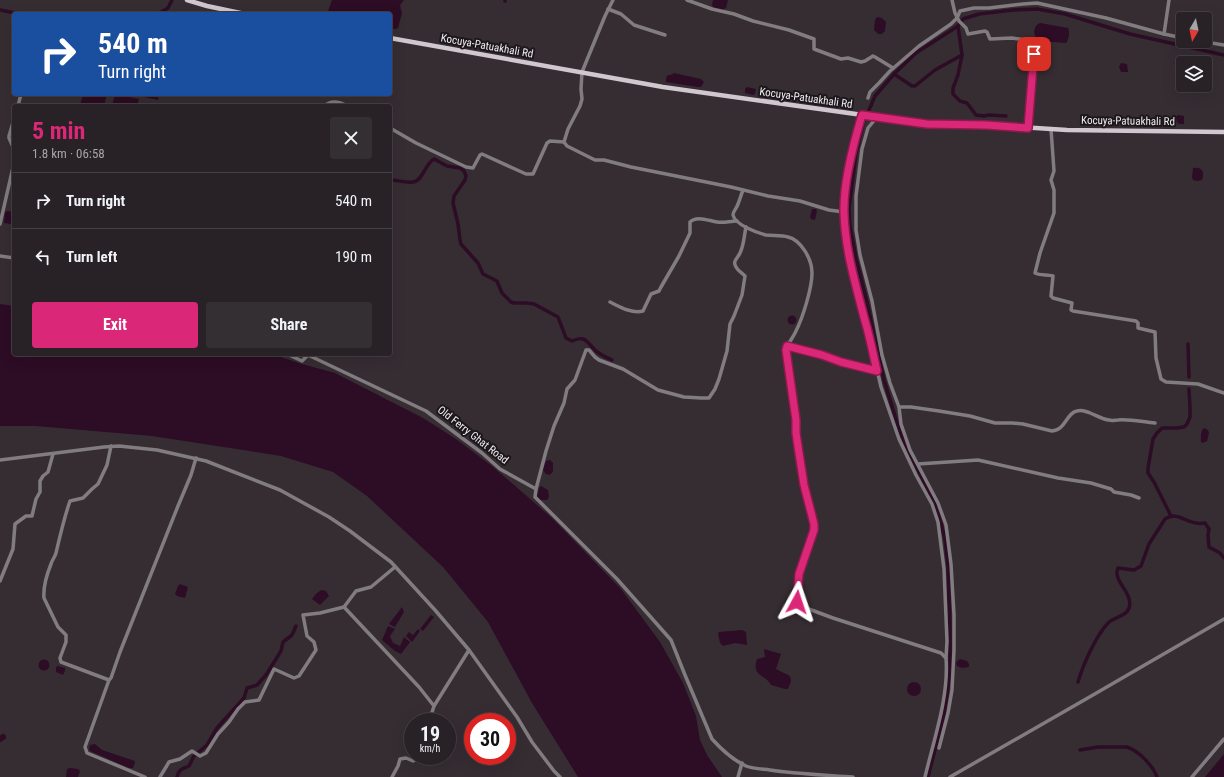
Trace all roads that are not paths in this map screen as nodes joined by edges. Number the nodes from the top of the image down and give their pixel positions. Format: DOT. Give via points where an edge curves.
graph roads {
  1 [pos="187,0"];
  2 [pos="613,0"];
  3 [pos="687,0"];
  4 [pos="952,0"];
  5 [pos="1169,0"];
  6 [pos="608,9"];
  7 [pos="236,12"];
  8 [pos="958,19"];
  9 [pos="1164,34"];
  10 [pos="665,35"];
  11 [pos="1176,37"];
  12 [pos="392,38"];
  13 [pos="1212,43"];
  14 [pos="1224,45"];
  15 [pos="893,68"];
  16 [pos="582,72"];
  17 [pos="868,98"];
  18 [pos="326,104"];
  19 [pos="342,104"];
  20 [pos="863,115"];
  21 [pos="876,117"];
  22 [pos="12,126"];
  23 [pos="1028,128"];
  24 [pos="392,129"];
  25 [pos="1051,129"];
  26 [pos="1224,132"];
  27 [pos="564,142"];
  28 [pos="12,146"];
  29 [pos="12,172"];
  30 [pos="744,190"];
  31 [pos="844,212"];
  32 [pos="737,221"];
  33 [pos="0,224"];
  34 [pos="746,227"];
  35 [pos="0,256"];
  36 [pos="12,258"];
  37 [pos="610,302"];
  38 [pos="787,346"];
  39 [pos="292,356"];
  40 [pos="307,356"];
  41 [pos="310,356"];
  42 [pos="877,371"];
  43 [pos="1224,393"];
  44 [pos="899,407"];
  45 [pos="1155,423"];
  46 [pos="111,446"];
  47 [pos="53,454"];
  48 [pos="196,458"];
  49 [pos="0,460"];
  50 [pos="918,464"];
  51 [pos="536,489"];
  52 [pos="1140,498"];
  53 [pos="395,567"];
  54 [pos="0,581"];
  55 [pos="344,607"];
  56 [pos="1224,619"];
  57 [pos="469,650"];
  58 [pos="946,658"];
  59 [pos="109,680"];
  60 [pos="434,706"];
  61 [pos="432,713"];
  62 [pos="1224,739"];
  63 [pos="939,748"];
  64 [pos="404,758"];
  65 [pos="742,763"];
  66 [pos="145,777"];
  67 [pos="160,777"];
  68 [pos="392,777"];
  69 [pos="560,777"];
  70 [pos="738,777"];
  71 [pos="853,777"];
  72 [pos="924,777"];
  73 [pos="950,777"];
  74 [pos="1192,777"];
  1 -- 7 [label="main road"];
  2 -- 6 [label="street"];
  3 -- 15 [label="street" via="801,34 814,40 814,49 841,59 848,58 860,62 873,56"];
  4 -- 8 [label="street"];
  5 -- 9 [label="street"];
  6 -- 10 [label="street" via="621,14 634,25"];
  6 -- 16 [label="street"];
  8 -- 9 [label="street" via="960,11 967,9 1036,3 1113,19"];
  8 -- 15 [label="street"];
  8 -- 23 [label="street" via="968,34 986,31 990,39 1012,38 1034,43"];
  9 -- 11 [label="street"];
  12 -- 16 [label="main road, Kocuya-Patuakhali Rd"];
  13 -- 14 [label="street"];
  15 -- 17 [label="street" via="870,92"];
  16 -- 20 [label="main road, Kocuya-Patuakhali Rd" via="663,87"];
  16 -- 27 [label="street" via="582,99"];
  18 -- 19 [label="street"];
  20 -- 21 [label="main road, Kocuya-Patuakhali Rd"];
  20 -- 31 [label="street" via="848,172"];
  21 -- 23 [label="main road, Kocuya-Patuakhali Rd" via="927,124"];
  21 -- 44 [label="street" via="868,128 862,149 856,196 856,230 882,355"];
  22 -- 28 [label="street" via="9,136"];
  23 -- 25 [label="main road, Kocuya-Patuakhali Rd"];
  24 -- 27 [label="street" via="470,168 473,168 482,154 530,174 533,174 547,143"];
  25 -- 26 [label="main road, Kocuya-Patuakhali Rd"];
  25 -- 43 [label="street" via="1054,213 1035,273 1053,276 1051,296 1072,303 1073,311 1135,320 1138,328 1155,332 1156,358 1161,379 1166,382 1198,384"];
  27 -- 30 [label="street" via="595,160"];
  29 -- 33 [label="street"];
  30 -- 31 [label="street"];
  30 -- 32 [label="street" via="734,211 733,216"];
  31 -- 42 [label="street" via="849,255"];
  32 -- 34 [label="street"];
  32 -- 37 [label="street" via="695,219 690,222 690,233 676,260 659,291 652,294 643,311 620,308"];
  34 -- 38 [label="street" via="767,235 792,238 807,253 812,271 810,284 800,321"];
  34 -- 51 [label="street" via="744,243 734,264 745,276 743,288 730,324 719,379 711,396 684,397 658,390 586,350 575,380 567,390"];
  35 -- 36 [label="street"];
  38 -- 42 [label="street"];
  38 -- 58 [label="street" via="799,453 814,524 799,574 797,602 839,620 941,653"];
  39 -- 40 [label="street, Old Ferry Ghat Road" via="302,361"];
  41 -- 51 [label="street, Old Ferry Ghat Road" via="426,410 500,469"];
  42 -- 58 [label="street" via="899,439 932,504 938,522 944,569"];
  44 -- 45 [label="street" via="970,416 995,423 1022,424 1052,431 1064,426 1078,410 1109,420"];
  44 -- 50 [label="street" via="906,440"];
  46 -- 47 [label="street"];
  46 -- 48 [label="street" via="157,450"];
  46 -- 59 [label="street" via="107,465 98,484 83,498 70,502 43,594 56,623 66,635 61,662"];
  47 -- 49 [label="street"];
  47 -- 54 [label="street" via="48,472 40,481 40,492 32,516 26,516 15,524 13,548"];
  48 -- 53 [label="street" via="287,494 329,517"];
  48 -- 59 [label="street"];
  50 -- 52 [label="street" via="978,460 1091,483"];
  50 -- 63 [label="street" via="943,515 951,564 953,675 948,713"];
  51 -- 65 [label="street" via="534,497 617,579 672,640 712,739"];
  53 -- 55 [label="street" via="371,587 356,591"];
  53 -- 57 [label="street"];
  55 -- 60 [label="street"];
  55 -- 67 [label="street" via="303,615 307,636 314,642 316,650 299,676 294,678 274,669 259,700 245,702 218,734 206,753 201,756 193,751 169,762"];
  56 -- 73 [label="street"];
  57 -- 60 [label="street"];
  57 -- 69 [label="street" via="517,716 532,742"];
  58 -- 72 [label="street" via="943,698"];
  59 -- 66 [label="street" via="85,751"];
  60 -- 61 [label="street"];
  62 -- 74 [label="street"];
  64 -- 68 [label="street" via="400,759"];
  65 -- 70 [label="street"];
  65 -- 71 [label="street" via="756,768 785,772"];
}
